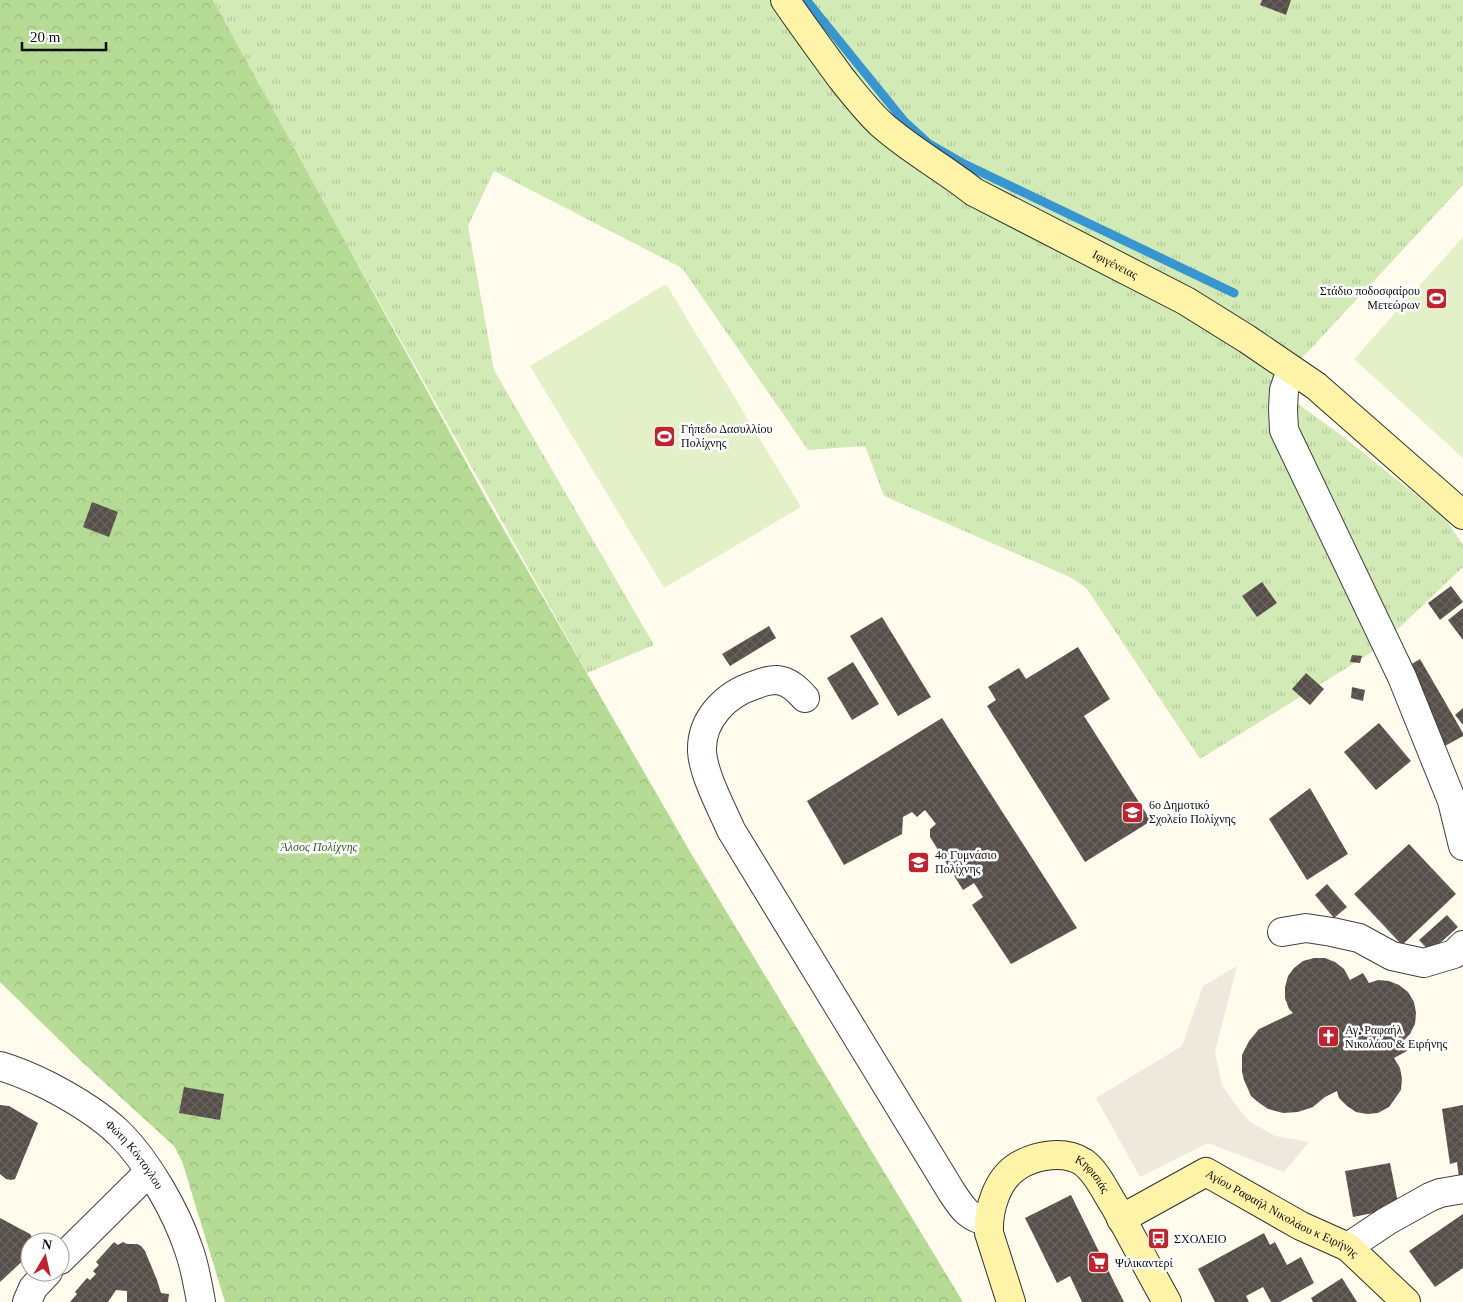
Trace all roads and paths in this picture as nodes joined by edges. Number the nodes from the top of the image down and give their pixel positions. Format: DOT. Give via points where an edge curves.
graph roads {
  1 [pos="785,0"];
  2 [pos="1291,370"];
  3 [pos="1463,515"];
  4 [pos="805,698"];
  5 [pos="1463,846"];
  6 [pos="1282,932"];
  7 [pos="1463,945"];
  8 [pos="0,1066"];
  9 [pos="150,1172"];
  10 [pos="1463,1188"];
  11 [pos="1121,1219"];
  12 [pos="988,1222"];
  13 [pos="1348,1247"];
  14 [pos="70,1250"];
  15 [pos="39,1282"];
  16 [pos="27,1302"];
  17 [pos="201,1302"];
  18 [pos="1011,1302"];
  19 [pos="1167,1302"];
  20 [pos="1406,1302"];
  1 -- 2 [label="street, Ιφιγένειας" via="861,104 904,143 974,192 1186,301 1247,338"];
  2 -- 3 [label="street, Ιφιγένειας" via="1316,386"];
  2 -- 5 [label="street" via="1284,390 1284,430 1402,676 1452,800"];
  4 -- 12 [label="street" via="792,685 777,680 750,686 725,701 712,716 704,733 702,753 707,775 731,830 951,1191 970,1216"];
  6 -- 7 [label="street" via="1306,928 1332,932 1359,938 1392,956 1424,962 1454,954"];
  8 -- 9 [label="street, Φώτη Κόντογλου" via="22,1073 86,1108 117,1132"];
  9 -- 14 [label="street"];
  9 -- 17 [label="street, Φώτη Κόντογλου" via="183,1233"];
  10 -- 13 [label="street" via="1430,1197"];
  11 -- 12 [label="street, Κηφισιάς" via="1090,1169 1075,1158 1051,1155 1024,1162 1006,1176 992,1203"];
  11 -- 13 [label="street, Αγίου Ραφαήλ Νικολάου κ Ειρήνης" via="1206,1172 1301,1226"];
  11 -- 19 [label="street, Κηφισιάς"];
  12 -- 18 [label="street" via="991,1242"];
  13 -- 20 [label="street, Αγίου Ραφαήλ Νικολάου κ Ειρήνης"];
  15 -- 16 [label="street"];
}
